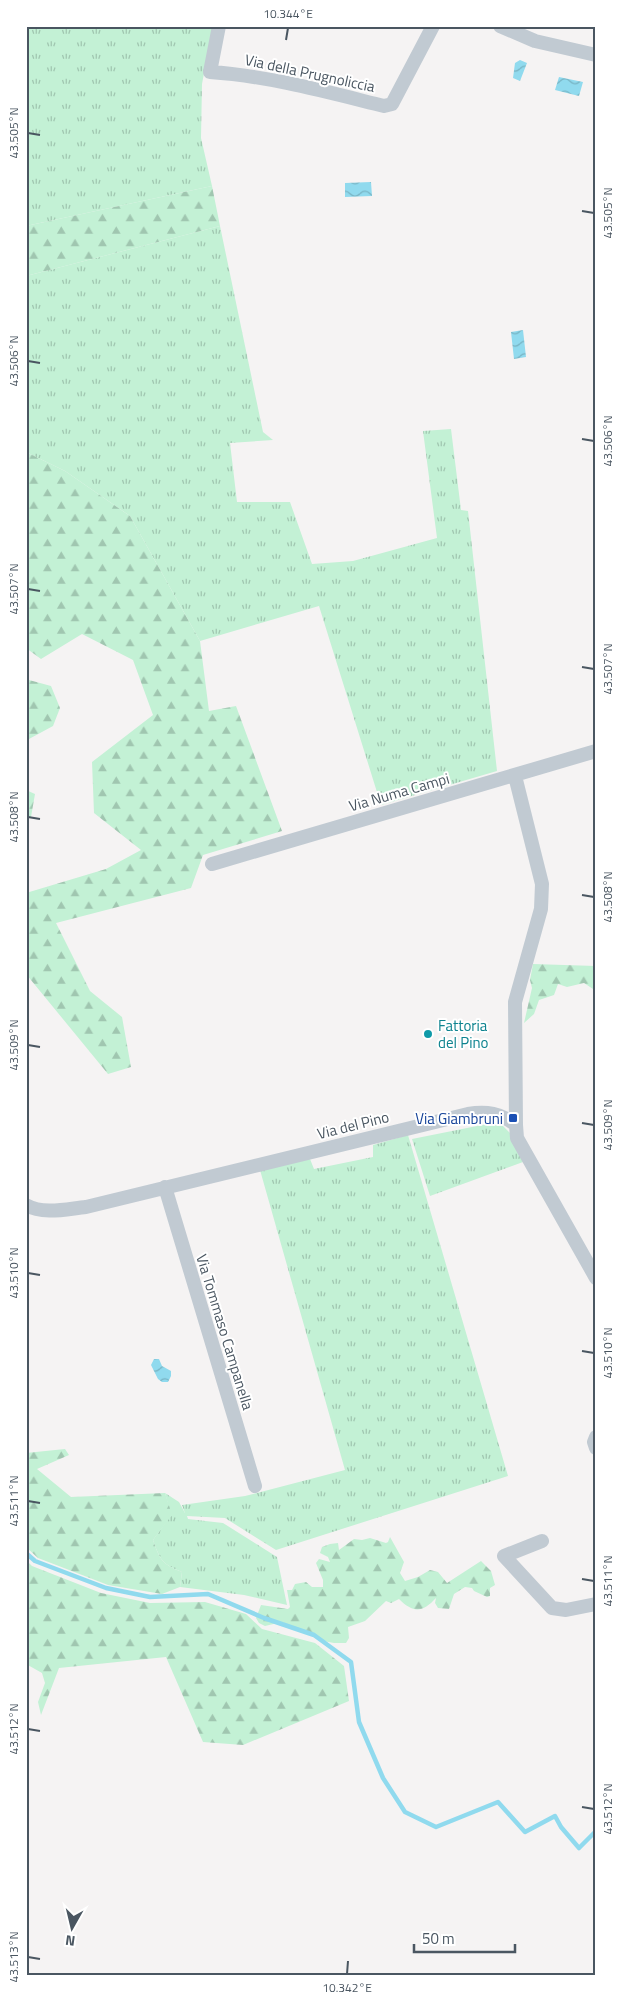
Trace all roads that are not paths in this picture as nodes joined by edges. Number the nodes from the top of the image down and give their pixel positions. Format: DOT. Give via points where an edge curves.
graph roads {
  1 [pos="219,26"];
  2 [pos="433,26"];
  3 [pos="500,26"];
  4 [pos="596,55"];
  5 [pos="596,751"];
  6 [pos="515,776"];
  7 [pos="212,864"];
  8 [pos="516,1125"];
  9 [pos="165,1187"];
  10 [pos="26,1205"];
  11 [pos="596,1278"];
  12 [pos="596,1437"];
  13 [pos="596,1448"];
  14 [pos="254,1486"];
  15 [pos="542,1542"];
  16 [pos="596,1604"];
  1 -- 2 [label="street, Via della Prugnoliccia" via="210,72 308,87 384,106 392,104"];
  3 -- 4 [label="street" via="535,41"];
  5 -- 6 [label="street, Via Numa Campi"];
  6 -- 7 [label="street, Via Numa Campi"];
  6 -- 8 [label="street" via="542,884 541,908 515,1002"];
  8 -- 9 [label="street, Via del Pino" via="507,1118 485,1112 468,1114"];
  8 -- 11 [label="street" via="517,1138"];
  9 -- 10 [label="street, Via del Pino" via="86,1207 35,1210"];
  9 -- 14 [label="street, Via Tommaso Campanella"];
  12 -- 13 [label="street"];
  15 -- 16 [label="street" via="504,1556 552,1608 566,1610"];
}
